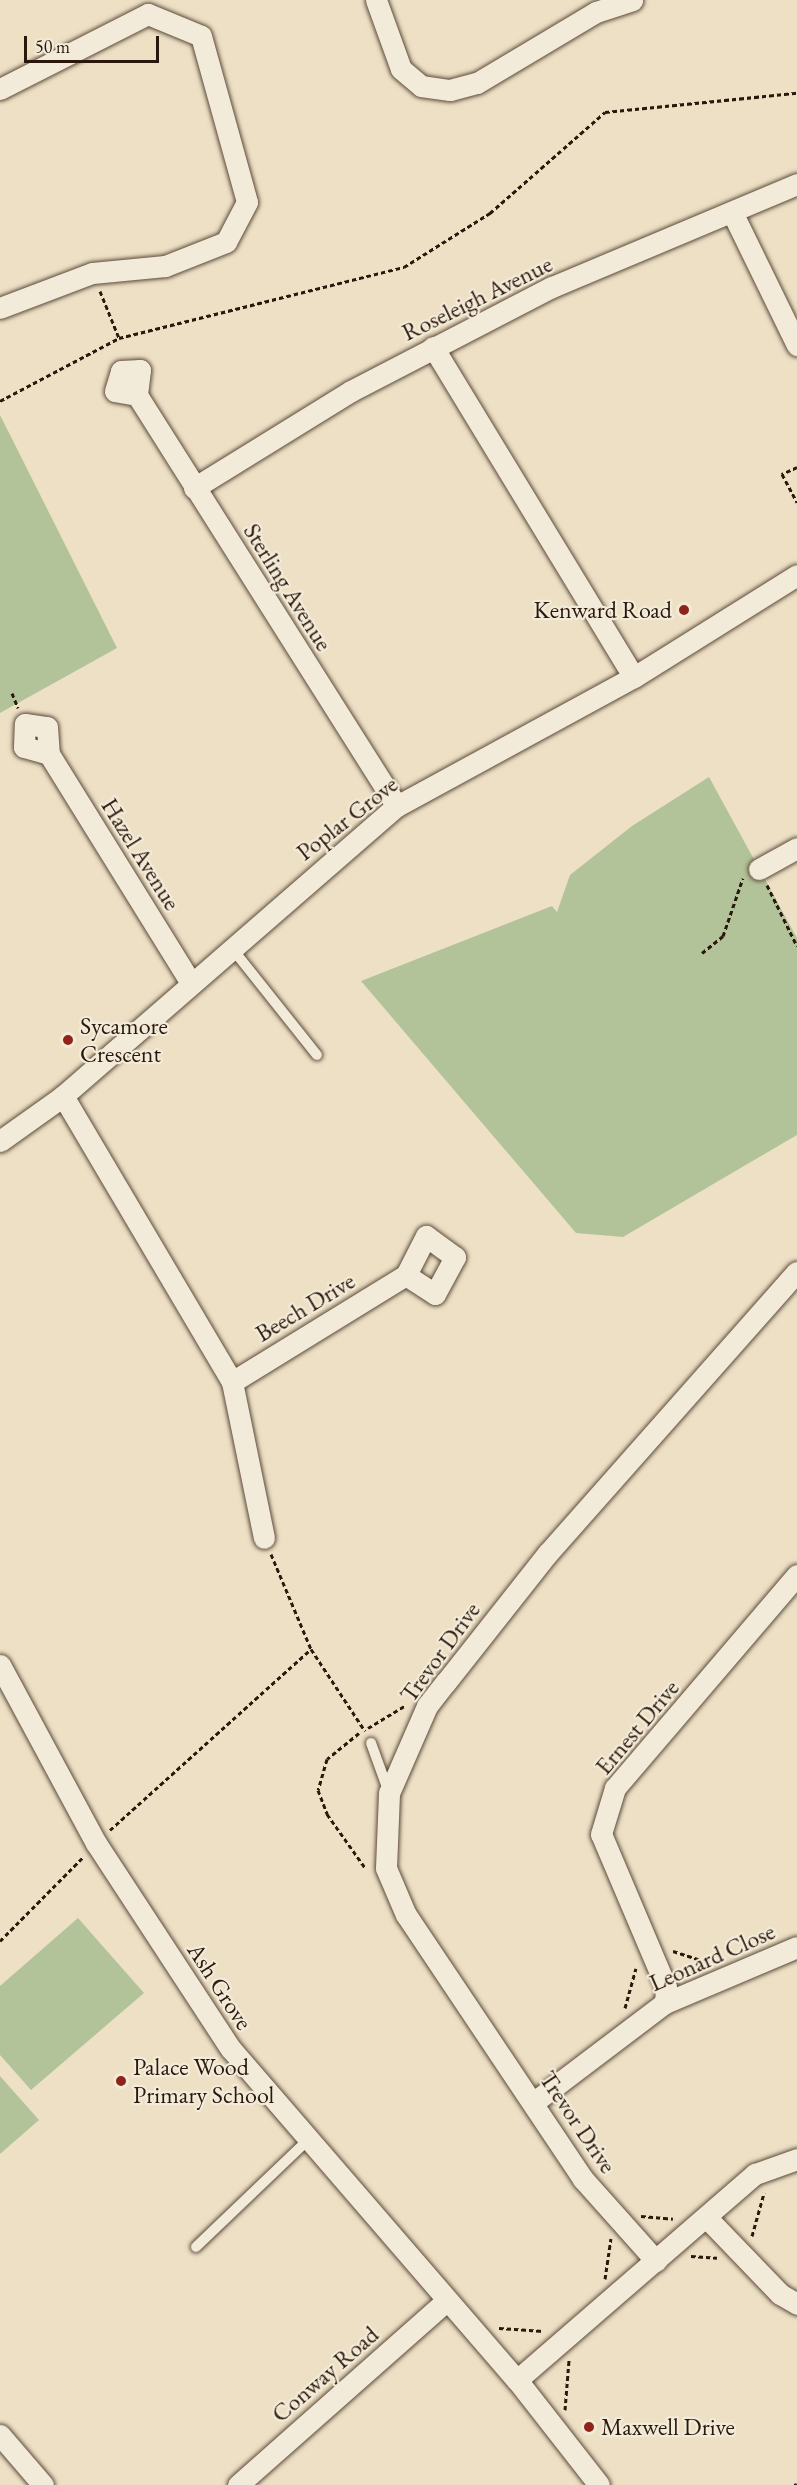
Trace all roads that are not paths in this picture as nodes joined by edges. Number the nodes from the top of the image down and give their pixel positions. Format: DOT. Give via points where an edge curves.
graph roads {
  1 [pos="376,0"];
  2 [pos="632,0"];
  3 [pos="0,89"];
  4 [pos="797,184"];
  5 [pos="733,214"];
  6 [pos="0,308"];
  7 [pos="797,345"];
  8 [pos="433,347"];
  9 [pos="137,394"];
  10 [pos="194,488"];
  11 [pos="797,575"];
  12 [pos="634,677"];
  13 [pos="49,754"];
  14 [pos="397,806"];
  15 [pos="797,848"];
  16 [pos="759,869"];
  17 [pos="231,946"];
  18 [pos="190,981"];
  19 [pos="317,1055"];
  20 [pos="63,1096"];
  21 [pos="0,1141"];
  22 [pos="797,1272"];
  23 [pos="406,1275"];
  24 [pos="232,1382"];
  25 [pos="264,1538"];
  26 [pos="797,1575"];
  27 [pos="0,1665"];
  28 [pos="371,1743"];
  29 [pos="389,1793"];
  30 [pos="797,1947"];
  31 [pos="665,2003"];
  32 [pos="534,2102"];
  33 [pos="308,2140"];
  34 [pos="797,2159"];
  35 [pos="703,2219"];
  36 [pos="196,2247"];
  37 [pos="659,2258"];
  38 [pos="446,2301"];
  39 [pos="797,2304"];
  40 [pos="517,2380"];
  41 [pos="0,2435"];
  42 [pos="43,2485"];
  43 [pos="238,2485"];
  44 [pos="599,2485"];
  1 -- 2 [label="street" via="400,69 421,86 450,90 477,83 596,12"];
  3 -- 6 [label="street" via="148,14 201,36 248,202 226,242 165,266 92,273"];
  4 -- 5 [label="street, Roseleigh Avenue"];
  5 -- 7 [label="street"];
  5 -- 8 [label="street, Roseleigh Avenue" via="552,287"];
  8 -- 10 [label="street, Roseleigh Avenue" via="351,391"];
  8 -- 12 [label="street"];
  9 -- 10 [label="street, Sterling Avenue"];
  10 -- 14 [label="street, Sterling Avenue"];
  11 -- 12 [label="street, Poplar Grove"];
  12 -- 14 [label="street, Poplar Grove"];
  13 -- 18 [label="street, Hazel Avenue"];
  14 -- 17 [label="street, Poplar Grove"];
  15 -- 16 [label="street"];
  17 -- 18 [label="street, Poplar Grove"];
  17 -- 19 [label="lane"];
  18 -- 20 [label="street, Poplar Grove"];
  20 -- 21 [label="street, Poplar Grove"];
  20 -- 24 [label="street"];
  22 -- 29 [label="street, Trevor Drive" via="548,1553 427,1706"];
  23 -- 24 [label="street, Beech Drive"];
  24 -- 25 [label="street"];
  26 -- 31 [label="street, Ernest Drive" via="615,1788 601,1834 666,1988"];
  27 -- 33 [label="street, Ash Grove" via="96,1843 231,2049"];
  28 -- 29 [label="lane"];
  29 -- 32 [label="street, Trevor Drive" via="386,1868 406,1915"];
  30 -- 31 [label="street, Leonard Close"];
  31 -- 32 [label="street, Leonard Close"];
  32 -- 37 [label="street, Trevor Drive" via="583,2179"];
  33 -- 36 [label="lane"];
  33 -- 38 [label="street, Ash Grove"];
  34 -- 35 [label="street" via="755,2174"];
  35 -- 37 [label="street"];
  35 -- 39 [label="street"];
  37 -- 40 [label="street"];
  38 -- 40 [label="street, Ash Grove"];
  38 -- 43 [label="street, Conway Road"];
  40 -- 44 [label="street, Ash Grove"];
  41 -- 42 [label="street"];
}
